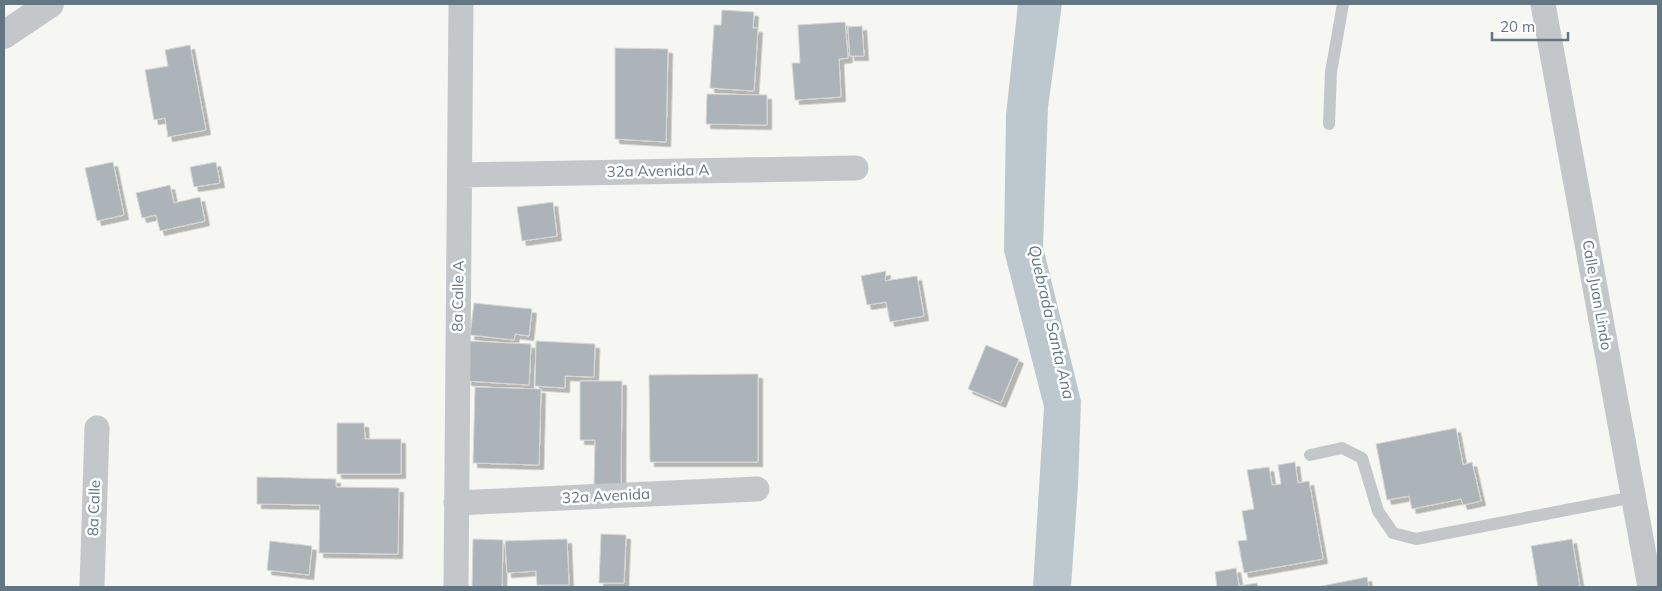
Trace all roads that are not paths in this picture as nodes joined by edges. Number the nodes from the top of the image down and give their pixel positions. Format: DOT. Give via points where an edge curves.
graph roads {
  1 [pos="50,4"];
  2 [pos="461,4"];
  3 [pos="1343,4"];
  4 [pos="1543,4"];
  5 [pos="4,35"];
  6 [pos="1329,124"];
  7 [pos="856,168"];
  8 [pos="460,175"];
  9 [pos="96,428"];
  10 [pos="1310,455"];
  11 [pos="757,489"];
  12 [pos="1634,498"];
  13 [pos="456,502"];
  14 [pos="92,587"];
  15 [pos="456,587"];
  16 [pos="1650,587"];
  1 -- 5 [label="street"];
  2 -- 8 [label="street, 8a Calle A"];
  3 -- 6 [label="lane" via="1331,72"];
  4 -- 12 [label="street, Calle Juan Lindo"];
  7 -- 8 [label="street, 32a Avenida A"];
  8 -- 13 [label="street, 8a Calle A"];
  9 -- 14 [label="street, 8a Calle"];
  10 -- 12 [label="lane" via="1342,448 1362,458 1378,511 1393,533 1416,539"];
  11 -- 13 [label="street, 32a Avenida"];
  12 -- 16 [label="street, Calle Juan Lindo"];
  13 -- 15 [label="street, 8a Calle A"];
}
